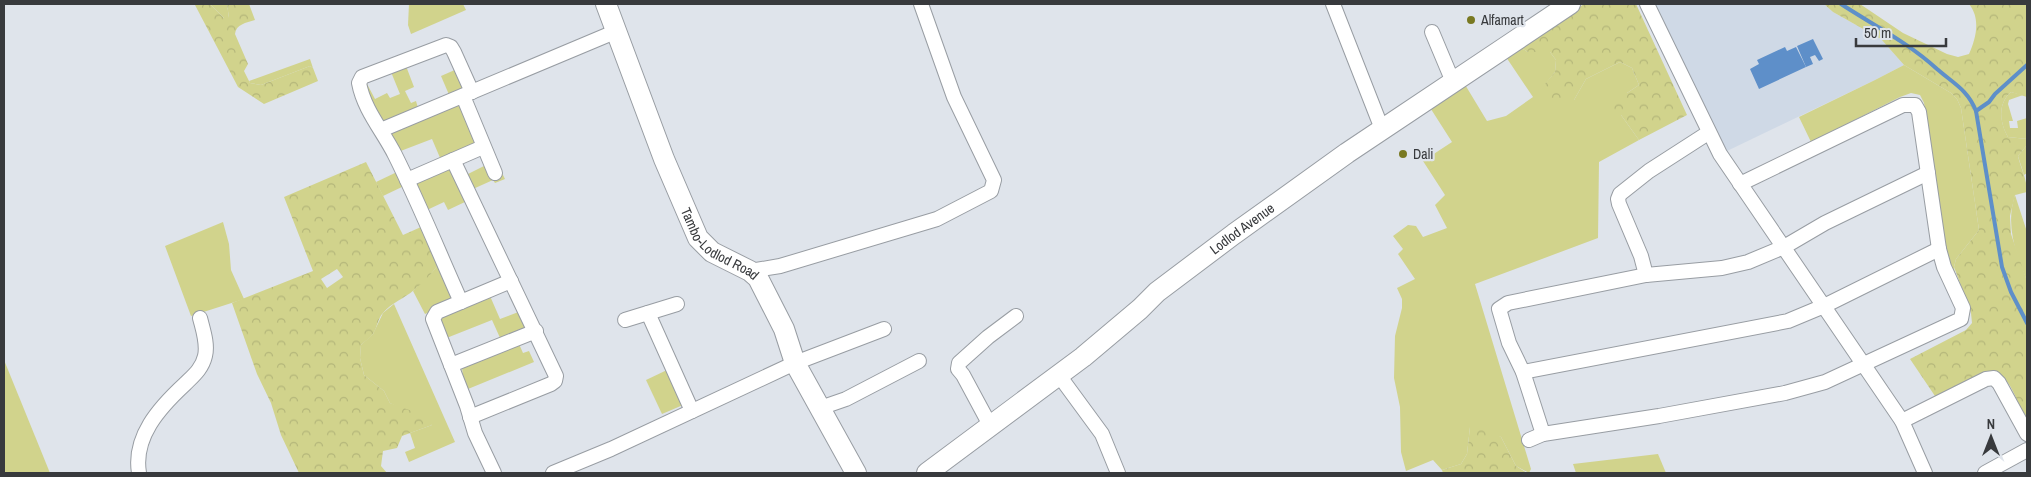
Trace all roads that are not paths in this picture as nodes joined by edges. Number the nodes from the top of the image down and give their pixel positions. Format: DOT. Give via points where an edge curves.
graph roads {
  1 [pos="606,4"];
  2 [pos="921,4"];
  3 [pos="1332,4"];
  4 [pos="1570,4"];
  5 [pos="1647,4"];
  6 [pos="616,31"];
  7 [pos="1432,32"];
  8 [pos="1453,82"];
  9 [pos="467,94"];
  10 [pos="1382,129"];
  11 [pos="381,130"];
  12 [pos="1708,132"];
  13 [pos="483,147"];
  14 [pos="453,160"];
  15 [pos="495,173"];
  16 [pos="1928,173"];
  17 [pos="407,180"];
  18 [pos="1740,184"];
  19 [pos="1784,247"];
  20 [pos="1939,249"];
  21 [pos="750,272"];
  22 [pos="1646,276"];
  23 [pos="511,282"];
  24 [pos="461,302"];
  25 [pos="677,304"];
  26 [pos="1824,306"];
  27 [pos="648,313"];
  28 [pos="1016,316"];
  29 [pos="200,318"];
  30 [pos="625,320"];
  31 [pos="884,329"];
  32 [pos="536,331"];
  33 [pos="919,361"];
  34 [pos="795,363"];
  35 [pos="451,364"];
  36 [pos="1864,364"];
  37 [pos="1522,372"];
  38 [pos="1058,374"];
  39 [pos="820,408"];
  40 [pos="692,411"];
  41 [pos="470,417"];
  42 [pos="1902,421"];
  43 [pos="991,427"];
  44 [pos="1543,434"];
  45 [pos="2027,434"];
  46 [pos="1529,440"];
  47 [pos="2027,450"];
  48 [pos="139,473"];
  49 [pos="494,473"];
  50 [pos="553,473"];
  51 [pos="856,473"];
  52 [pos="927,473"];
  53 [pos="1118,473"];
  54 [pos="1925,473"];
  55 [pos="1985,473"];
  1 -- 6 [label="main road, Tambo-Lodlod Road"];
  2 -- 21 [label="street" via="954,98 994,180 990,191 937,219"];
  3 -- 10 [label="street"];
  4 -- 8 [label="main road, Lodlod Avenue"];
  5 -- 12 [label="street"];
  6 -- 9 [label="street"];
  6 -- 21 [label="main road, Tambo-Lodlod Road" via="698,238 712,252"];
  7 -- 8 [label="street"];
  8 -- 10 [label="main road, Lodlod Avenue"];
  9 -- 11 [label="street"];
  9 -- 11 [label="street" via="454,52 446,45 362,78 359,86"];
  9 -- 13 [label="street"];
  10 -- 38 [label="main road, Lodlod Avenue" via="1157,292 1083,357"];
  11 -- 17 [label="street"];
  12 -- 18 [label="street"];
  12 -- 22 [label="street" via="1649,170 1620,194 1619,204"];
  13 -- 14 [label="street"];
  13 -- 15 [label="street"];
  14 -- 17 [label="street"];
  14 -- 23 [label="street"];
  16 -- 18 [label="street" via="1918,108 1908,104"];
  16 -- 19 [label="street" via="1825,223"];
  16 -- 20 [label="street"];
  17 -- 24 [label="street"];
  18 -- 19 [label="street"];
  19 -- 22 [label="street" via="1748,262 1722,268"];
  19 -- 26 [label="street"];
  20 -- 26 [label="street"];
  20 -- 36 [label="street" via="1963,308 1961,319"];
  21 -- 34 [label="main road, Tambo-Lodlod Road" via="758,278 776,312"];
  22 -- 37 [label="street" via="1508,303 1500,309 1509,343"];
  23 -- 24 [label="street"];
  23 -- 32 [label="street"];
  24 -- 35 [label="street" via="437,312 432,319"];
  25 -- 27 [label="street"];
  26 -- 36 [label="street"];
  26 -- 37 [label="street" via="1788,321"];
  27 -- 30 [label="street"];
  27 -- 40 [label="street"];
  28 -- 43 [label="street" via="959,363 958,369"];
  29 -- 48 [label="street" via="206,349 203,363 144,433"];
  31 -- 34 [label="street"];
  32 -- 35 [label="street"];
  32 -- 41 [label="street" via="556,372 555,380"];
  33 -- 39 [label="street"];
  34 -- 39 [label="main road, Tambo-Lodlod Road"];
  34 -- 40 [label="street"];
  35 -- 41 [label="street"];
  36 -- 42 [label="street"];
  36 -- 44 [label="street" via="1825,382 1785,392"];
  37 -- 44 [label="street"];
  38 -- 43 [label="main road, Lodlod Avenue"];
  38 -- 53 [label="street" via="1102,434"];
  39 -- 51 [label="main road, Tambo-Lodlod Road"];
  40 -- 50 [label="street"];
  41 -- 49 [label="street"];
  42 -- 45 [label="street" via="1986,378 1994,378"];
  42 -- 54 [label="street"];
  43 -- 52 [label="main road, Lodlod Avenue"];
  44 -- 46 [label="street"];
  47 -- 55 [label="street"];
}
